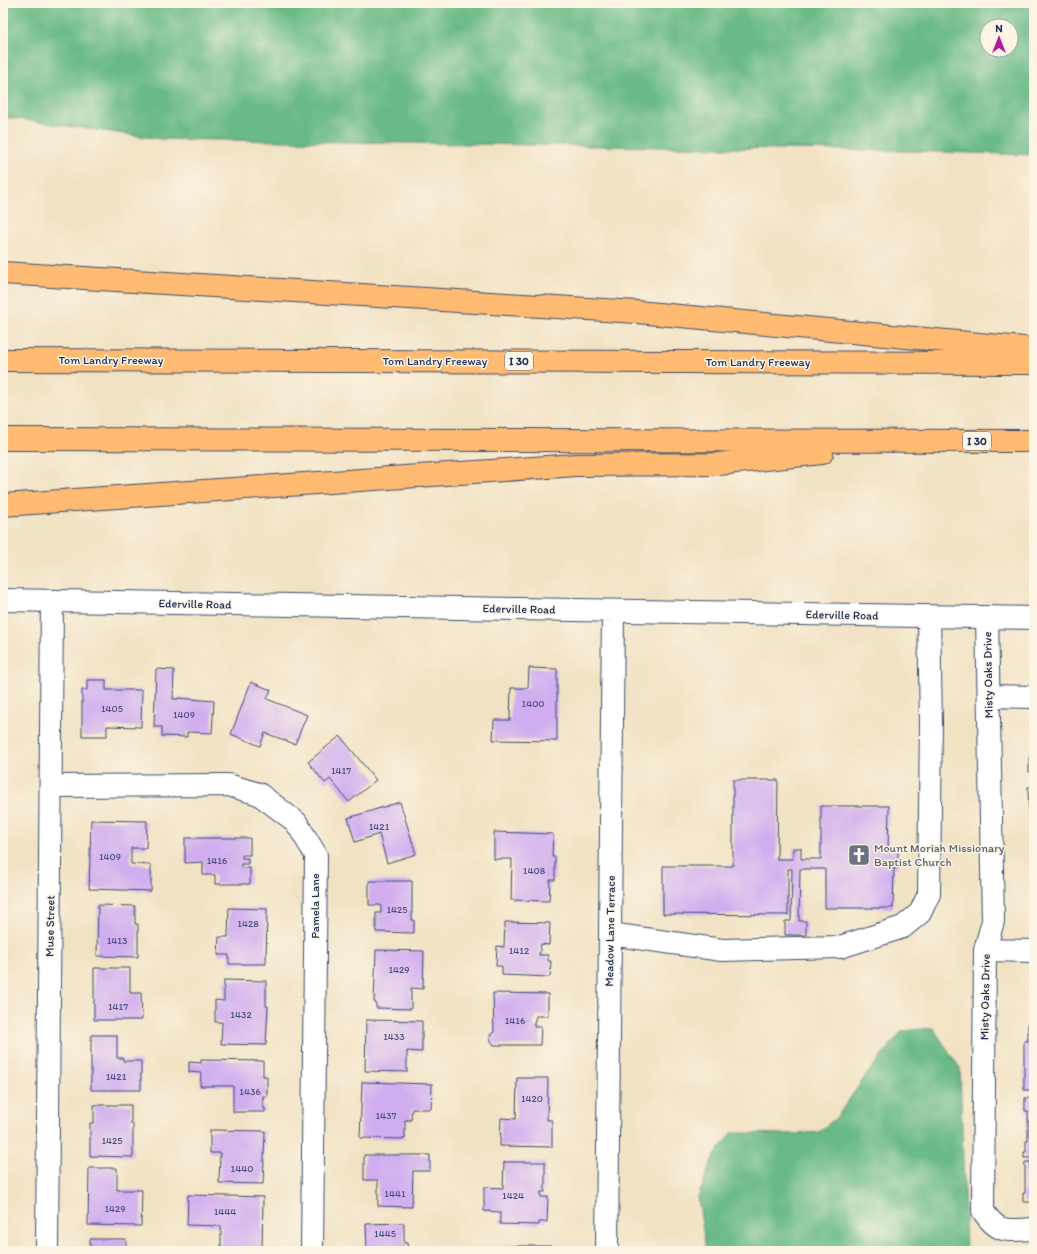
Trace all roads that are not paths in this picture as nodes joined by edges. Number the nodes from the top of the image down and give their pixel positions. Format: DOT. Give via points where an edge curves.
graph roads {
  1 [pos="3,273"];
  2 [pos="1034,349"];
  3 [pos="3,360"];
  4 [pos="1034,363"];
  5 [pos="3,439"];
  6 [pos="919,441"];
  7 [pos="1034,441"];
  8 [pos="3,505"];
  9 [pos="3,600"];
  10 [pos="52,601"];
  11 [pos="614,611"];
  12 [pos="929,616"];
  13 [pos="987,617"];
  14 [pos="1034,618"];
  15 [pos="989,696"];
  16 [pos="1034,697"];
  17 [pos="51,786"];
  18 [pos="610,934"];
  19 [pos="985,950"];
  20 [pos="1034,951"];
  21 [pos="1034,1229"];
  22 [pos="47,1251"];
  23 [pos="312,1251"];
  24 [pos="607,1251"];
  1 -- 2 [label="highway" via="637,312"];
  3 -- 4 [label="highway, Tom Landry Freeway / I 30"];
  5 -- 6 [label="highway, I 30"];
  6 -- 7 [label="highway, I 30"];
  6 -- 8 [label="highway" via="718,464 576,464"];
  9 -- 10 [label="street, Ederville Road"];
  10 -- 11 [label="street, Ederville Road"];
  10 -- 17 [label="street, Muse Street"];
  11 -- 12 [label="street, Ederville Road"];
  11 -- 18 [label="street, Meadow Lane Terrace"];
  12 -- 13 [label="street, Ederville Road"];
  12 -- 18 [label="street" via="929,894 920,913 903,927 840,947 722,950"];
  13 -- 14 [label="street, Ederville Road"];
  13 -- 15 [label="street, Misty Oaks Drive"];
  15 -- 16 [label="street"];
  15 -- 19 [label="street, Misty Oaks Drive" via="993,921"];
  17 -- 22 [label="street, Muse Street"];
  17 -- 23 [label="street, Pamela Lane" via="228,785 259,794 296,822 316,855"];
  18 -- 24 [label="street, Meadow Lane Terrace"];
  19 -- 20 [label="street"];
  19 -- 21 [label="street, Misty Oaks Drive" via="983,1211 992,1224 1003,1230"];
}
